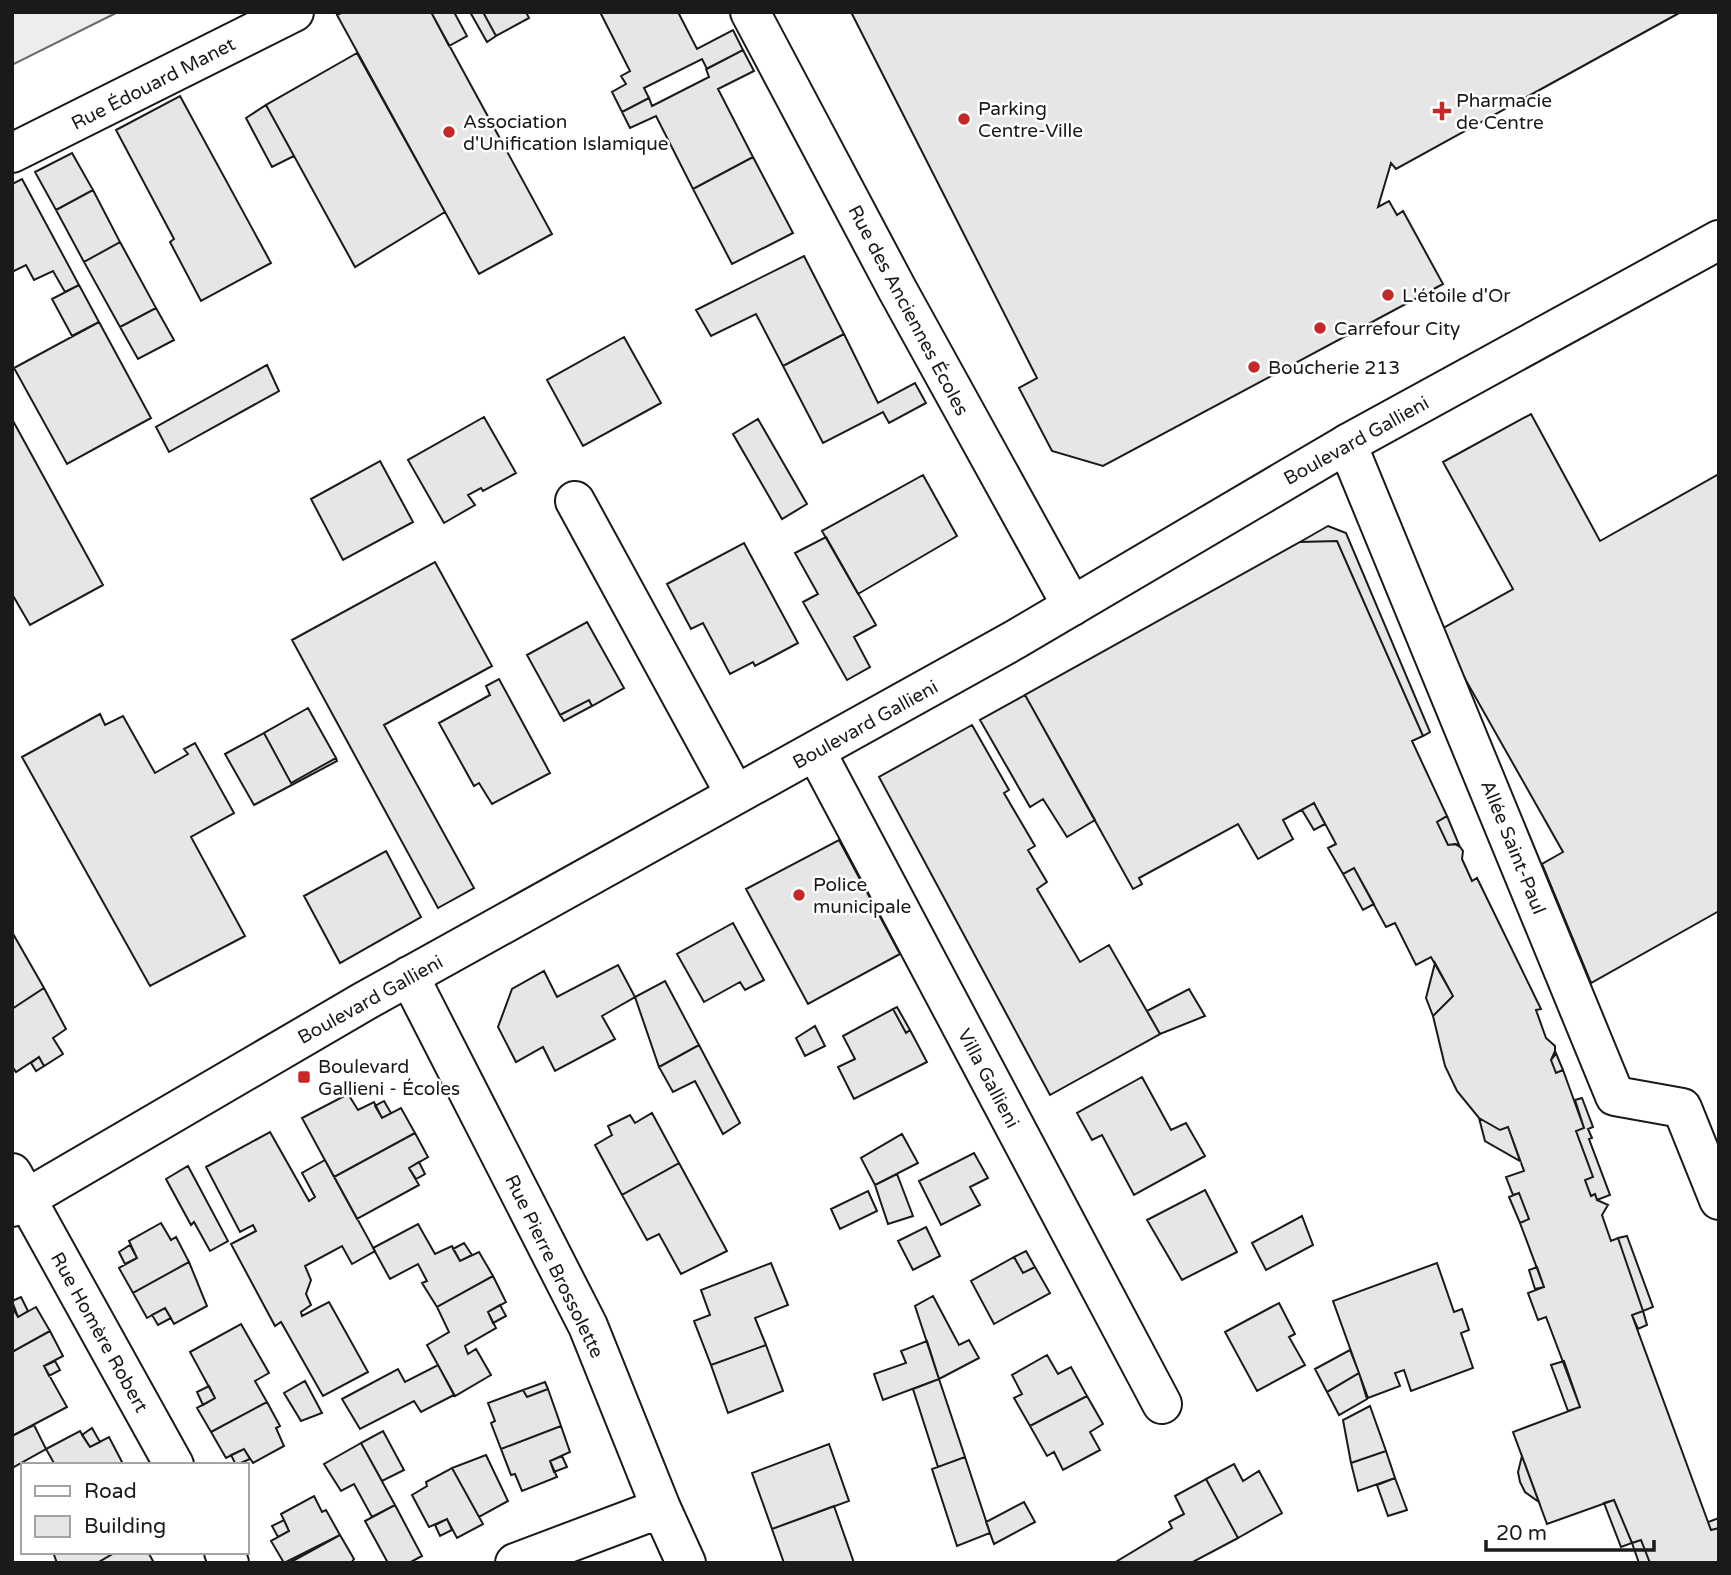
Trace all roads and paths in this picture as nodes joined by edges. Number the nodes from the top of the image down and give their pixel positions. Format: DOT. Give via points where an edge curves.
graph roads {
  1 [pos="294,12"];
  2 [pos="750,12"];
  3 [pos="12,153"];
  4 [pos="1719,240"];
  5 [pos="1347,444"];
  6 [pos="575,501"];
  7 [pos="1072,606"];
  8 [pos="816,752"];
  9 [pos="735,794"];
  10 [pos="410,976"];
  11 [pos="17,1193"];
  12 [pos="1719,1200"];
  13 [pos="1162,1404"];
  14 [pos="173,1463"];
  15 [pos="660,1508"];
  16 [pos="515,1563"];
  17 [pos="687,1563"];
  1 -- 3 [label="street, Rue Édouard Manet"];
  2 -- 7 [label="street, Rue des Anciennes Écoles"];
  4 -- 5 [label="street, Boulevard Gallieni"];
  5 -- 7 [label="street, Boulevard Gallieni"];
  5 -- 12 [label="street, Allée Saint-Paul" via="1615,1096 1682,1108"];
  6 -- 9 [label="street"];
  7 -- 8 [label="street, Boulevard Gallieni"];
  8 -- 9 [label="street, Boulevard Gallieni"];
  8 -- 13 [label="street, Villa Gallieni"];
  9 -- 10 [label="street, Boulevard Gallieni"];
  10 -- 11 [label="street, Boulevard Gallieni"];
  10 -- 15 [label="street, Rue Pierre Brossolette" via="588,1326"];
  11 -- 14 [label="street, Rue Homère Robert"];
  15 -- 16 [label="street"];
  15 -- 17 [label="street, Rue Pierre Brossolette"];
}
